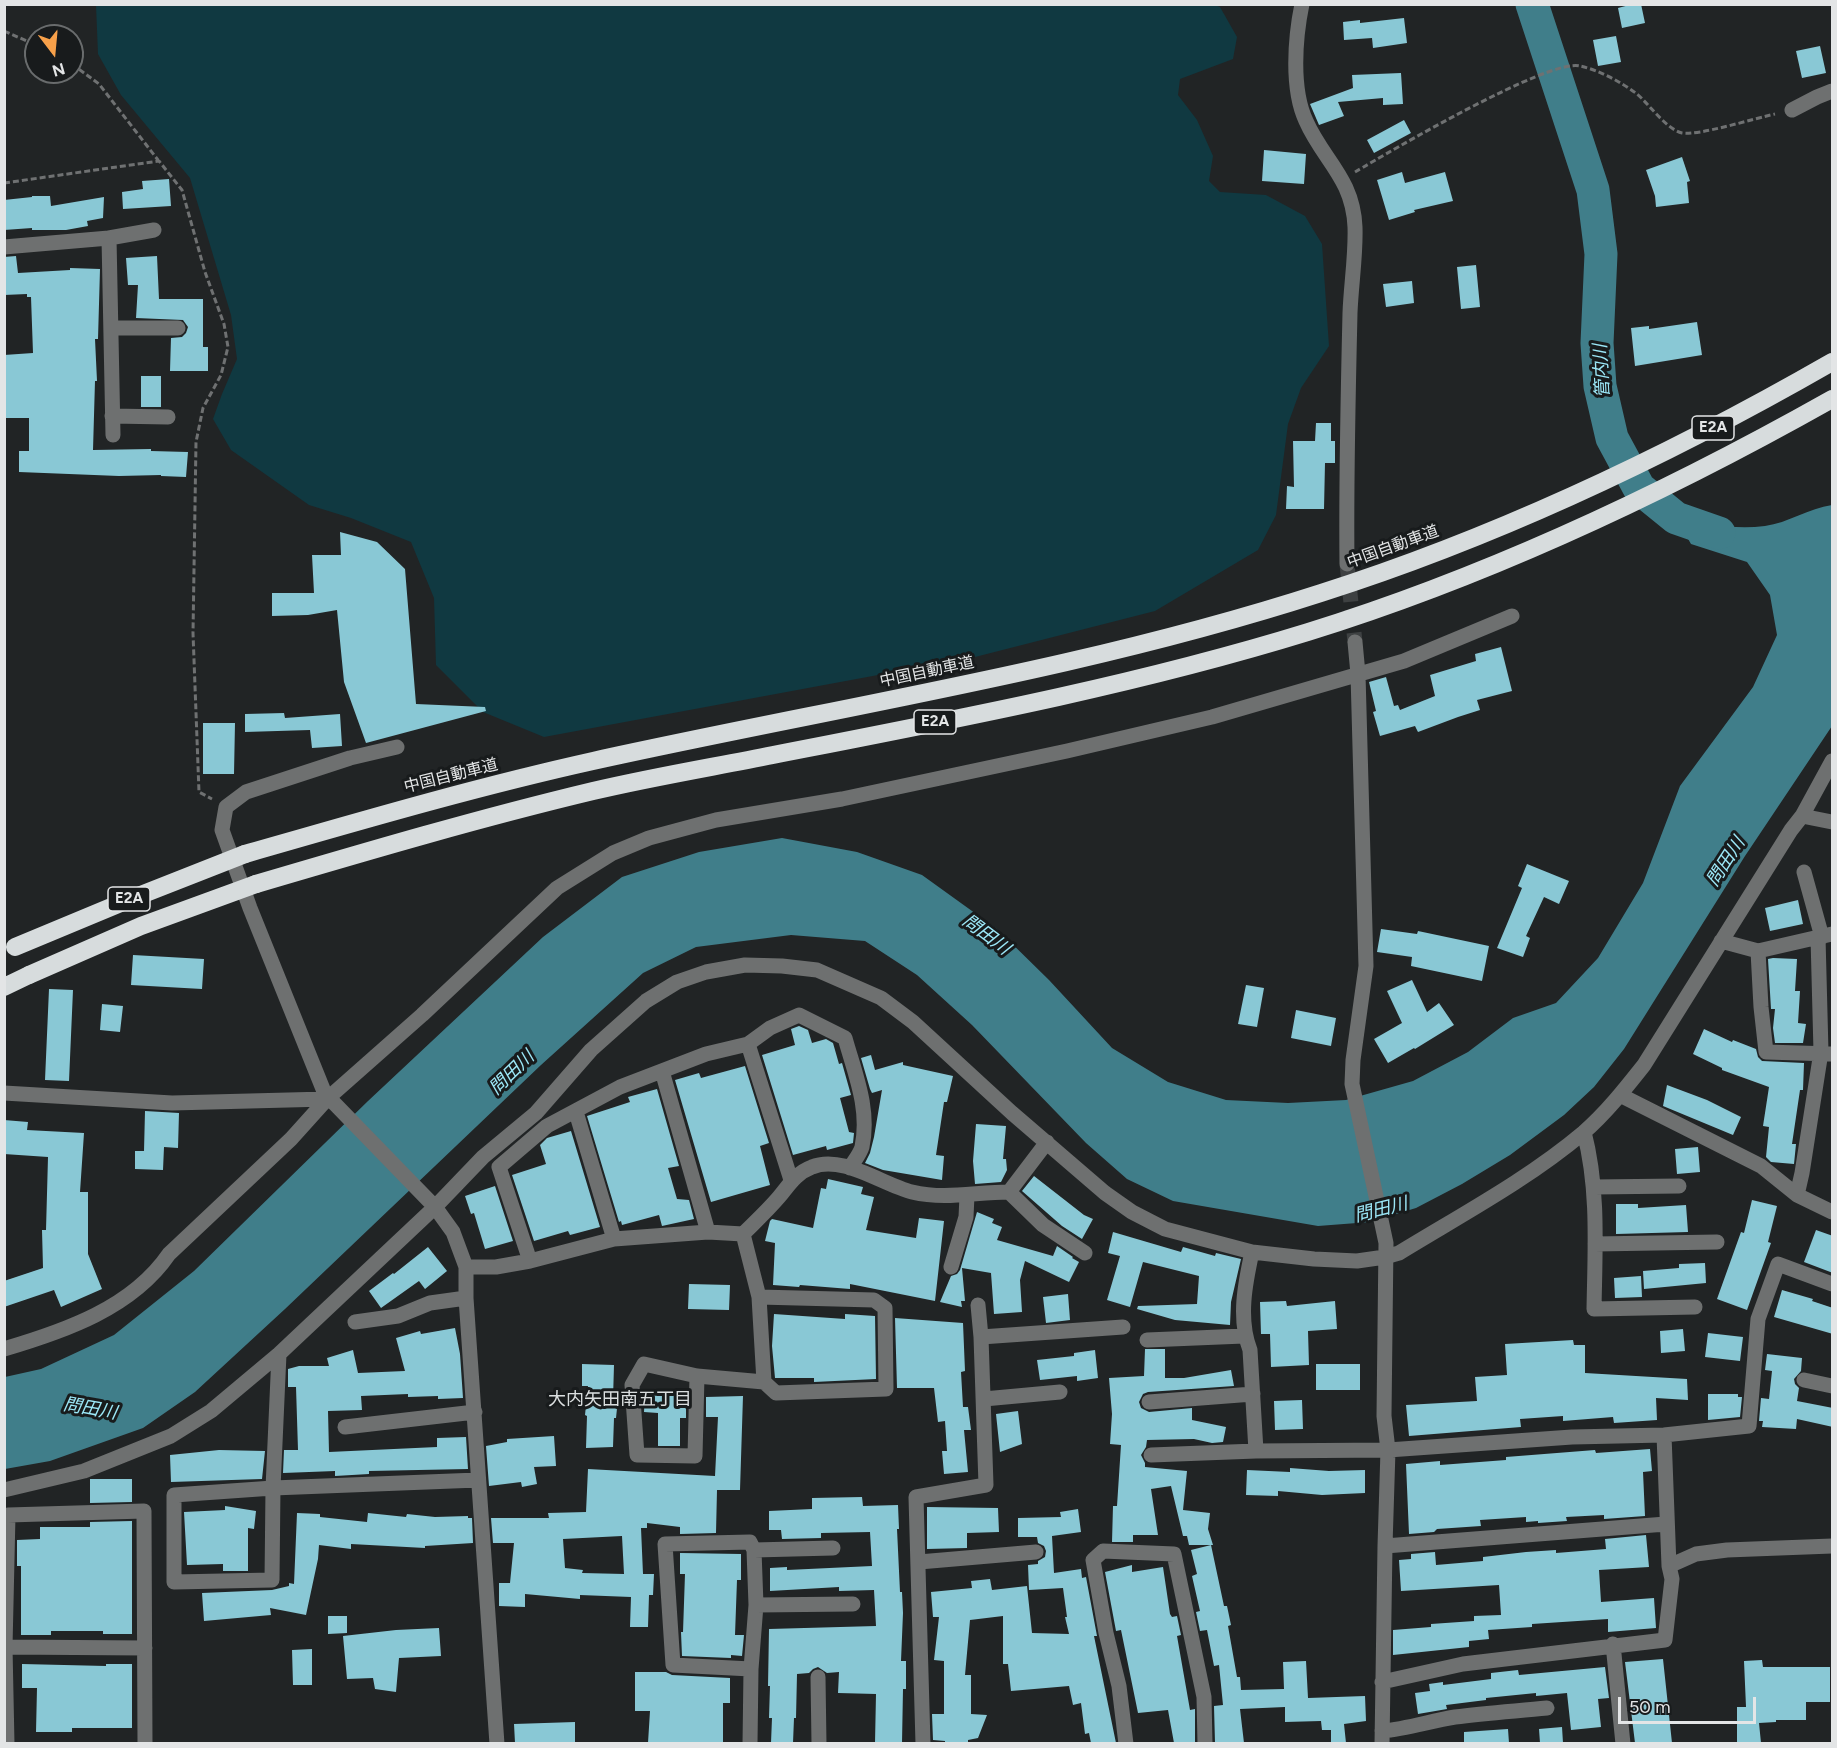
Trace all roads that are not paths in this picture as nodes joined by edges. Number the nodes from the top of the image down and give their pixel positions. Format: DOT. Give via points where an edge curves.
graph roads {
  1 [pos="1302,4"];
  2 [pos="1833,91"];
  3 [pos="1792,110"];
  4 [pos="154,230"];
  5 [pos="109,238"];
  6 [pos="4,247"];
  7 [pos="111,328"];
  8 [pos="178,328"];
  9 [pos="1833,362"];
  10 [pos="1833,399"];
  11 [pos="112,416"];
  12 [pos="168,417"];
  13 [pos="112,435"];
  14 [pos="1347,564"];
  15 [pos="1512,616"];
  16 [pos="1355,642"];
  17 [pos="1358,674"];
  18 [pos="397,747"];
  19 [pos="1833,761"];
  20 [pos="1802,816"];
  21 [pos="1833,822"];
  22 [pos="1804,872"];
  23 [pos="1824,936"];
  24 [pos="1721,942"];
  25 [pos="10,950"];
  26 [pos="1758,951"];
  27 [pos="4,987"];
  28 [pos="748,1044"];
  29 [pos="1827,1053"];
  30 [pos="662,1071"];
  31 [pos="4,1093"];
  32 [pos="1620,1095"];
  33 [pos="331,1101"];
  34 [pos="576,1112"];
  35 [pos="1584,1132"];
  36 [pos="1047,1142"];
  37 [pos="850,1168"];
  38 [pos="791,1180"];
  39 [pos="1679,1186"];
  40 [pos="1594,1187"];
  41 [pos="1009,1192"];
  42 [pos="1797,1195"];
  43 [pos="967,1196"];
  44 [pos="432,1203"];
  45 [pos="1833,1212"];
  46 [pos="708,1232"];
  47 [pos="743,1234"];
  48 [pos="614,1239"];
  49 [pos="1717,1242"];
  50 [pos="1595,1244"];
  51 [pos="1385,1250"];
  52 [pos="1252,1252"];
  53 [pos="1085,1253"];
  54 [pos="530,1261"];
  55 [pos="466,1267"];
  56 [pos="951,1267"];
  57 [pos="1833,1284"];
  58 [pos="759,1297"];
  59 [pos="466,1298"];
  60 [pos="978,1305"];
  61 [pos="1695,1307"];
  62 [pos="355,1322"];
  63 [pos="1123,1327"];
  64 [pos="1244,1336"];
  65 [pos="981,1337"];
  66 [pos="1147,1340"];
  67 [pos="4,1349"];
  68 [pos="279,1354"];
  69 [pos="697,1376"];
  70 [pos="1804,1380"];
  71 [pos="764,1382"];
  72 [pos="1833,1386"];
  73 [pos="1060,1392"];
  74 [pos="1253,1394"];
  75 [pos="984,1399"];
  76 [pos="1149,1402"];
  77 [pos="474,1412"];
  78 [pos="345,1427"];
  79 [pos="1664,1435"];
  80 [pos="1388,1450"];
  81 [pos="1256,1451"];
  82 [pos="1151,1455"];
  83 [pos="478,1480"];
  84 [pos="273,1488"];
  85 [pos="4,1490"];
  86 [pos="1666,1524"];
  87 [pos="1385,1545"];
  88 [pos="1833,1546"];
  89 [pos="833,1548"];
  90 [pos="754,1550"];
  91 [pos="1036,1552"];
  92 [pos="918,1562"];
  93 [pos="1669,1566"];
  94 [pos="853,1604"];
  95 [pos="756,1605"];
  96 [pos="1613,1644"];
  97 [pos="5,1647"];
  98 [pos="145,1648"];
  99 [pos="752,1669"];
  100 [pos="818,1677"];
  101 [pos="1382,1682"];
  102 [pos="1547,1708"];
  103 [pos="1382,1737"];
  104 [pos="7,1743"];
  105 [pos="145,1743"];
  106 [pos="497,1743"];
  107 [pos="750,1743"];
  108 [pos="819,1743"];
  109 [pos="923,1743"];
  110 [pos="1126,1743"];
  111 [pos="1205,1743"];
  112 [pos="1623,1743"];
  1 -- 14 [label="street" via="1297,94 1306,121 1343,179 1355,227 1346,473"];
  2 -- 3 [label="street"];
  4 -- 5 [label="street"];
  5 -- 6 [label="street"];
  5 -- 7 [label="street"];
  7 -- 8 [label="street"];
  7 -- 11 [label="street"];
  9 -- 25 [label="highway, 中国自動車道 / E2A, bridge" via="1663,453 1524,518 1323,593 1169,638 1051,666 593,761 418,804 245,854"];
  10 -- 27 [label="highway, E2A, bridge" via="1602,519 1463,578 1359,615 1196,663 1050,698 595,790 412,838 256,884 141,926"];
  11 -- 12 [label="street"];
  11 -- 13 [label="street"];
  15 -- 17 [label="street" via="1404,661"];
  16 -- 17 [label="street"];
  17 -- 33 [label="street" via="1212,717 1067,752 842,799 716,820 649,837 613,853 557,888"];
  17 -- 51 [label="street" via="1365,966 1353,1084"];
  18 -- 33 [label="street" via="246,792 226,807 222,830 250,908"];
  19 -- 20 [label="street"];
  20 -- 21 [label="street"];
  20 -- 24 [label="street"];
  22 -- 23 [label="street"];
  23 -- 26 [label="street"];
  23 -- 29 [label="street"];
  24 -- 26 [label="street"];
  24 -- 32 [label="street" via="1644,1065"];
  26 -- 29 [label="street" via="1766,1052"];
  28 -- 30 [label="street" via="706,1054"];
  28 -- 37 [label="street" via="770,1028 799,1015 845,1038 864,1114 861,1148"];
  28 -- 38 [label="street"];
  29 -- 42 [label="street"];
  30 -- 34 [label="street" via="620,1087"];
  30 -- 46 [label="street"];
  31 -- 33 [label="street" via="172,1103"];
  32 -- 35 [label="street"];
  32 -- 42 [label="street" via="1761,1166"];
  33 -- 44 [label="street"];
  33 -- 67 [label="street" via="130,1294 90,1318"];
  34 -- 48 [label="street"];
  34 -- 54 [label="street" via="547,1126 499,1167"];
  35 -- 40 [label="street"];
  35 -- 51 [label="street" via="1537,1168 1399,1253"];
  36 -- 41 [label="street"];
  36 -- 44 [label="street" via="881,998 817,970 744,965 677,982 646,1002 591,1050 536,1113"];
  36 -- 52 [label="street" via="1132,1212 1165,1229"];
  37 -- 38 [label="street" via="824,1163"];
  37 -- 43 [label="street" via="911,1192"];
  38 -- 47 [label="street"];
  39 -- 40 [label="street"];
  40 -- 50 [label="street"];
  41 -- 43 [label="street"];
  41 -- 53 [label="street" via="1043,1225"];
  42 -- 45 [label="street"];
  43 -- 56 [label="street" via="966,1217"];
  44 -- 55 [label="street" via="453,1232"];
  44 -- 68 [label="street"];
  46 -- 47 [label="street"];
  46 -- 48 [label="street"];
  47 -- 58 [label="street"];
  48 -- 54 [label="street"];
  49 -- 50 [label="street"];
  50 -- 61 [label="street" via="1594,1309"];
  51 -- 52 [label="street" via="1357,1261"];
  51 -- 80 [label="street" via="1384,1416"];
  52 -- 64 [label="street" via="1244,1290"];
  54 -- 55 [label="street"];
  55 -- 59 [label="street"];
  57 -- 79 [label="street" via="1778,1264 1758,1319 1749,1426"];
  58 -- 71 [label="street"];
  58 -- 71 [label="street" via="874,1300 885,1308 885,1389 776,1393"];
  59 -- 62 [label="street" via="430,1303 398,1316"];
  59 -- 77 [label="street"];
  60 -- 65 [label="street"];
  63 -- 65 [label="street"];
  64 -- 66 [label="street"];
  64 -- 74 [label="street" via="1250,1350"];
  65 -- 75 [label="street"];
  68 -- 84 [label="street"];
  68 -- 85 [label="street" via="211,1411 171,1436 84,1471"];
  69 -- 69 [label="street" via="644,1364 632,1385 637,1455 694,1456"];
  69 -- 71 [label="street"];
  70 -- 72 [label="street"];
  73 -- 75 [label="street"];
  74 -- 76 [label="street"];
  74 -- 81 [label="street"];
  75 -- 92 [label="street" via="986,1485 916,1497"];
  77 -- 78 [label="street"];
  77 -- 83 [label="street"];
  79 -- 80 [label="street"];
  79 -- 86 [label="street"];
  80 -- 81 [label="street"];
  80 -- 87 [label="street"];
  81 -- 82 [label="street"];
  83 -- 84 [label="street"];
  83 -- 106 [label="street"];
  84 -- 84 [label="street" via="174,1495 174,1582 272,1580"];
  86 -- 87 [label="street"];
  86 -- 93 [label="street"];
  87 -- 101 [label="street"];
  88 -- 93 [label="street" via="1696,1554"];
  89 -- 90 [label="street"];
  90 -- 95 [label="street"];
  90 -- 99 [label="street" via="750,1542 665,1544 673,1665"];
  91 -- 92 [label="street"];
  92 -- 109 [label="street"];
  93 -- 96 [label="street" via="1672,1579 1665,1640"];
  94 -- 95 [label="street"];
  95 -- 99 [label="street"];
  96 -- 101 [label="street" via="1463,1664"];
  96 -- 112 [label="street"];
  97 -- 98 [label="street"];
  97 -- 98 [label="street" via="8,1515 144,1511"];
  97 -- 104 [label="street"];
  98 -- 105 [label="street"];
  99 -- 107 [label="street"];
  100 -- 108 [label="street"];
  101 -- 103 [label="street"];
  102 -- 103 [label="street" via="1458,1717"];
  110 -- 111 [label="street" via="1119,1686 1093,1560 1103,1551 1174,1554 1204,1697"];
}
